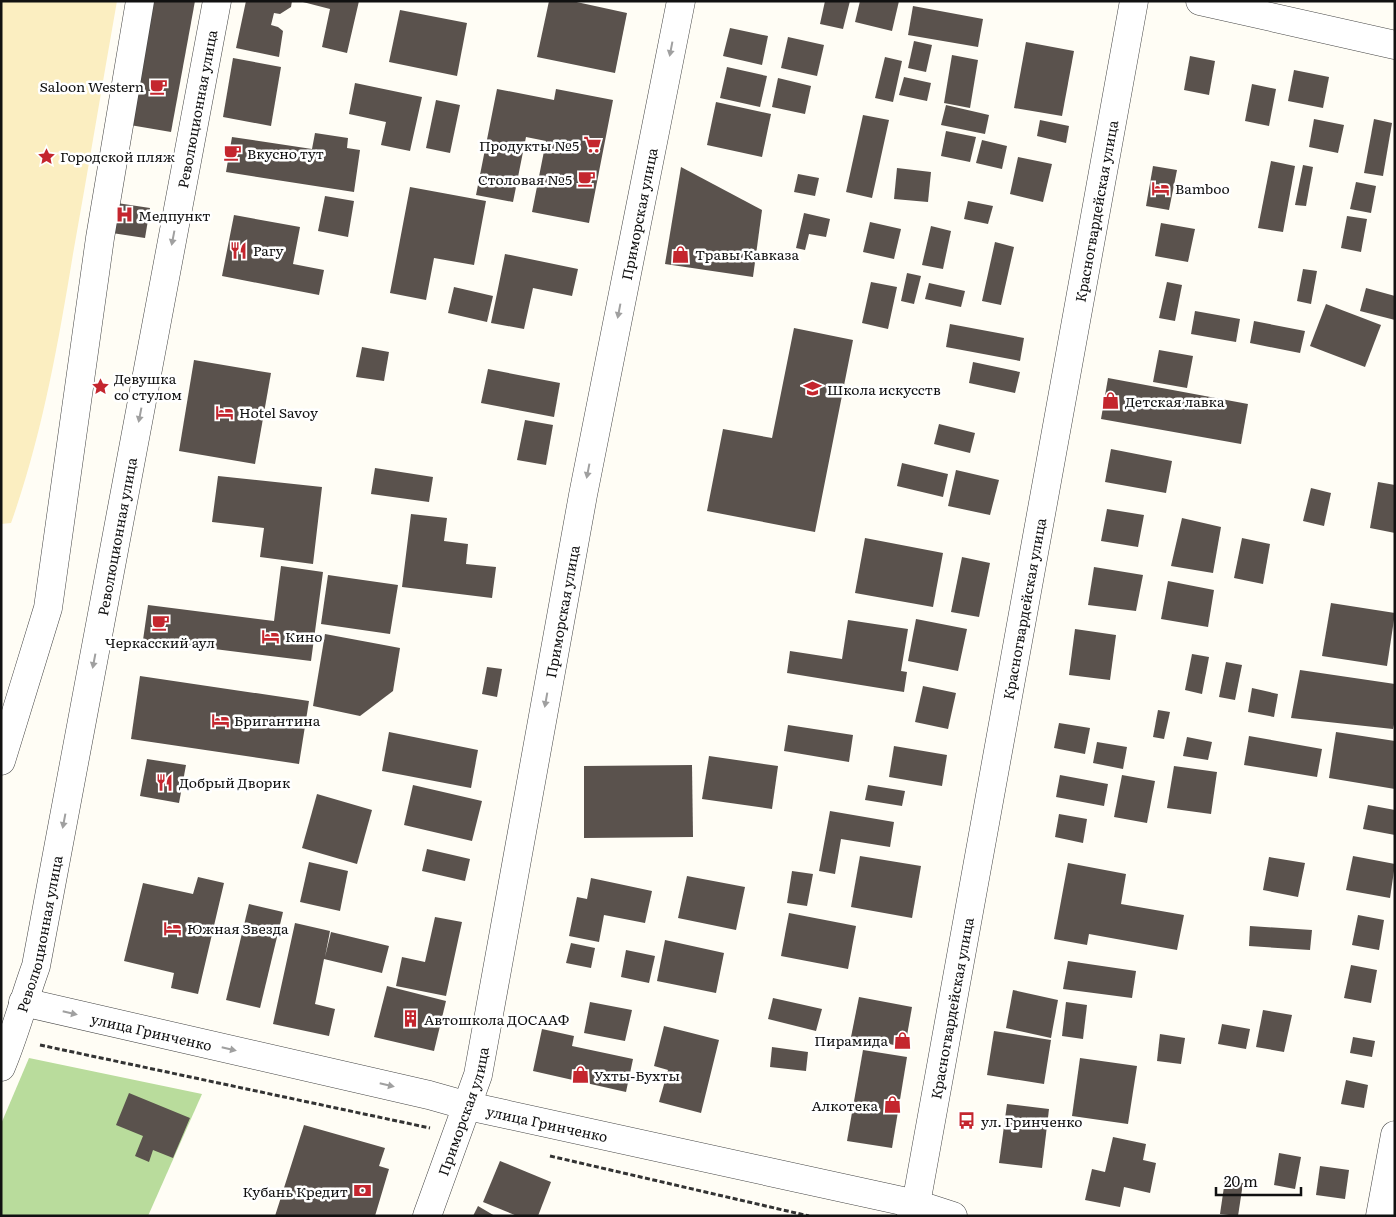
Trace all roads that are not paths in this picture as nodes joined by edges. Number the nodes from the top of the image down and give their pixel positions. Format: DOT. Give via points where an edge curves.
graph roads {
  1 [pos="140,1"];
  2 [pos="218,1"];
  3 [pos="681,1"];
  4 [pos="1134,1"];
  5 [pos="1200,1"];
  6 [pos="1395,45"];
  7 [pos="1,761"];
  8 [pos="23,1002"];
  9 [pos="1,1067"];
  10 [pos="468,1106"];
  11 [pos="1395,1135"];
  12 [pos="914,1210"];
  13 [pos="427,1216"];
  14 [pos="953,1216"];
  15 [pos="1380,1216"];
  1 -- 7 [label="street" via="100,238 48,608"];
  2 -- 8 [label="street, Революционная улица, one-way" via="36,966"];
  3 -- 10 [label="street, Приморская улица, one-way" via="581,505 478,1075"];
  4 -- 12 [label="street, Красногвардейская улица"];
  5 -- 6 [label="street"];
  8 -- 9 [label="street, Революционная улица"];
  8 -- 10 [label="street, улица Гринченко, one-way"];
  10 -- 12 [label="street, улица Гринченко"];
  10 -- 13 [label="street, Приморская улица"];
  11 -- 15 [label="street"];
  12 -- 14 [label="street, улица Гринченко"];
}
